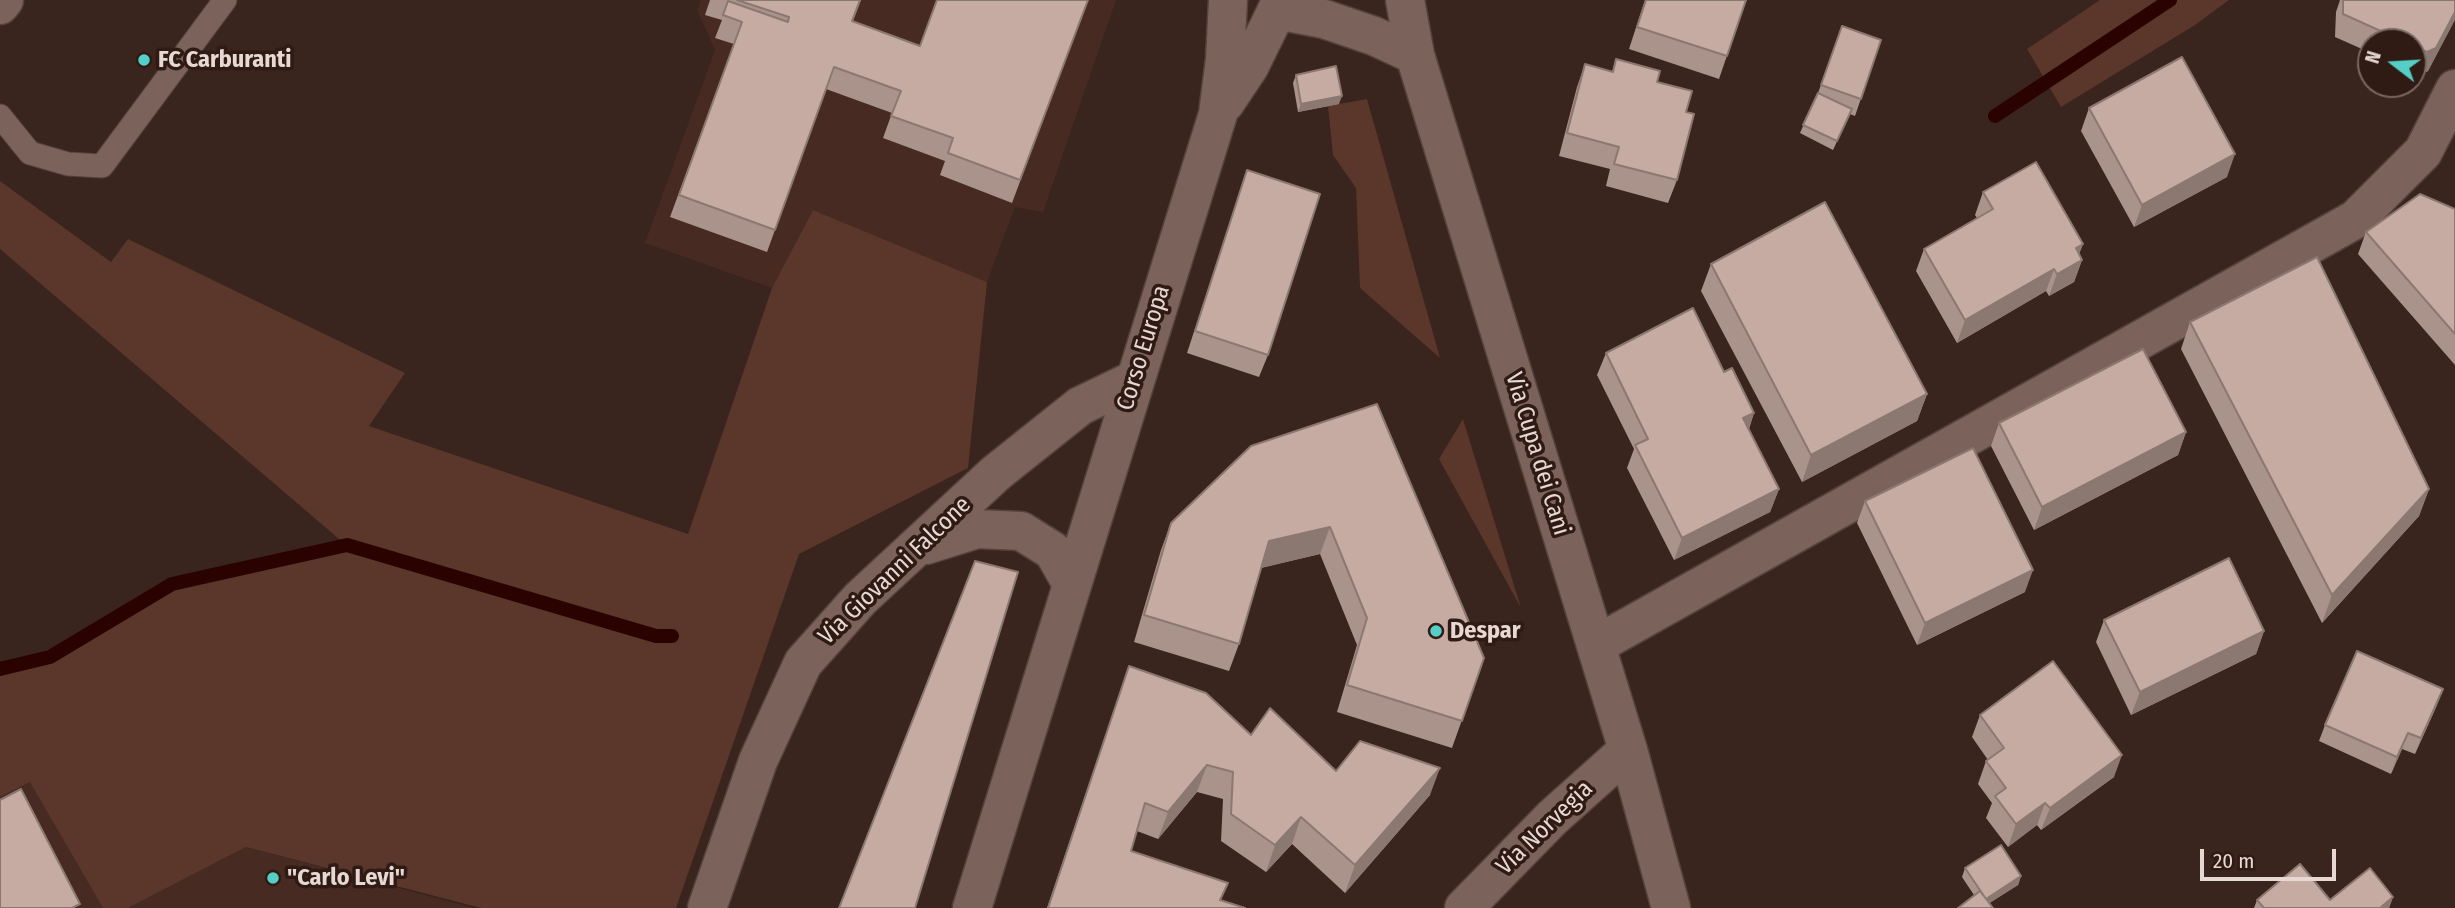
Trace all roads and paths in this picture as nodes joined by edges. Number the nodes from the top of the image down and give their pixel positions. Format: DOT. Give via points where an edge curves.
graph roads {
  1 [pos="4,0"];
  2 [pos="225,0"];
  3 [pos="1228,0"];
  4 [pos="1234,0"];
  5 [pos="1405,0"];
  6 [pos="0,5"];
  7 [pos="1284,5"];
  8 [pos="1415,55"];
  9 [pos="2455,89"];
  10 [pos="1218,114"];
  11 [pos="0,116"];
  12 [pos="1134,380"];
  13 [pos="915,549"];
  14 [pos="1072,584"];
  15 [pos="1596,645"];
  16 [pos="1628,750"];
  17 [pos="707,908"];
  18 [pos="972,908"];
  19 [pos="1464,908"];
  20 [pos="1671,908"];
  1 -- 6 [label="street"];
  2 -- 11 [label="lane" via="102,166 68,164 30,153"];
  3 -- 10 [label="street"];
  4 -- 7 [label="street" via="1262,11"];
  5 -- 8 [label="street, Via Cupa dei Cani"];
  7 -- 8 [label="street"];
  7 -- 10 [label="street"];
  8 -- 15 [label="street, Via Cupa dei Cani"];
  9 -- 15 [label="street" via="2423,152 2356,219"];
  10 -- 12 [label="street, Corso Europa"];
  12 -- 13 [label="street, Via Giovanni Falcone" via="1080,406 1037,439"];
  12 -- 14 [label="street, Corso Europa"];
  13 -- 14 [label="street" via="977,529 1021,531 1053,551"];
  13 -- 17 [label="street, Via Giovanni Falcone" via="860,599 803,663 758,761"];
  14 -- 18 [label="street, Corso Europa"];
  15 -- 16 [label="street, Via Cupa dei Cani"];
  16 -- 19 [label="street, Via Norvegia" via="1552,818"];
  16 -- 20 [label="street, Via Cupa dei Cani"];
}
